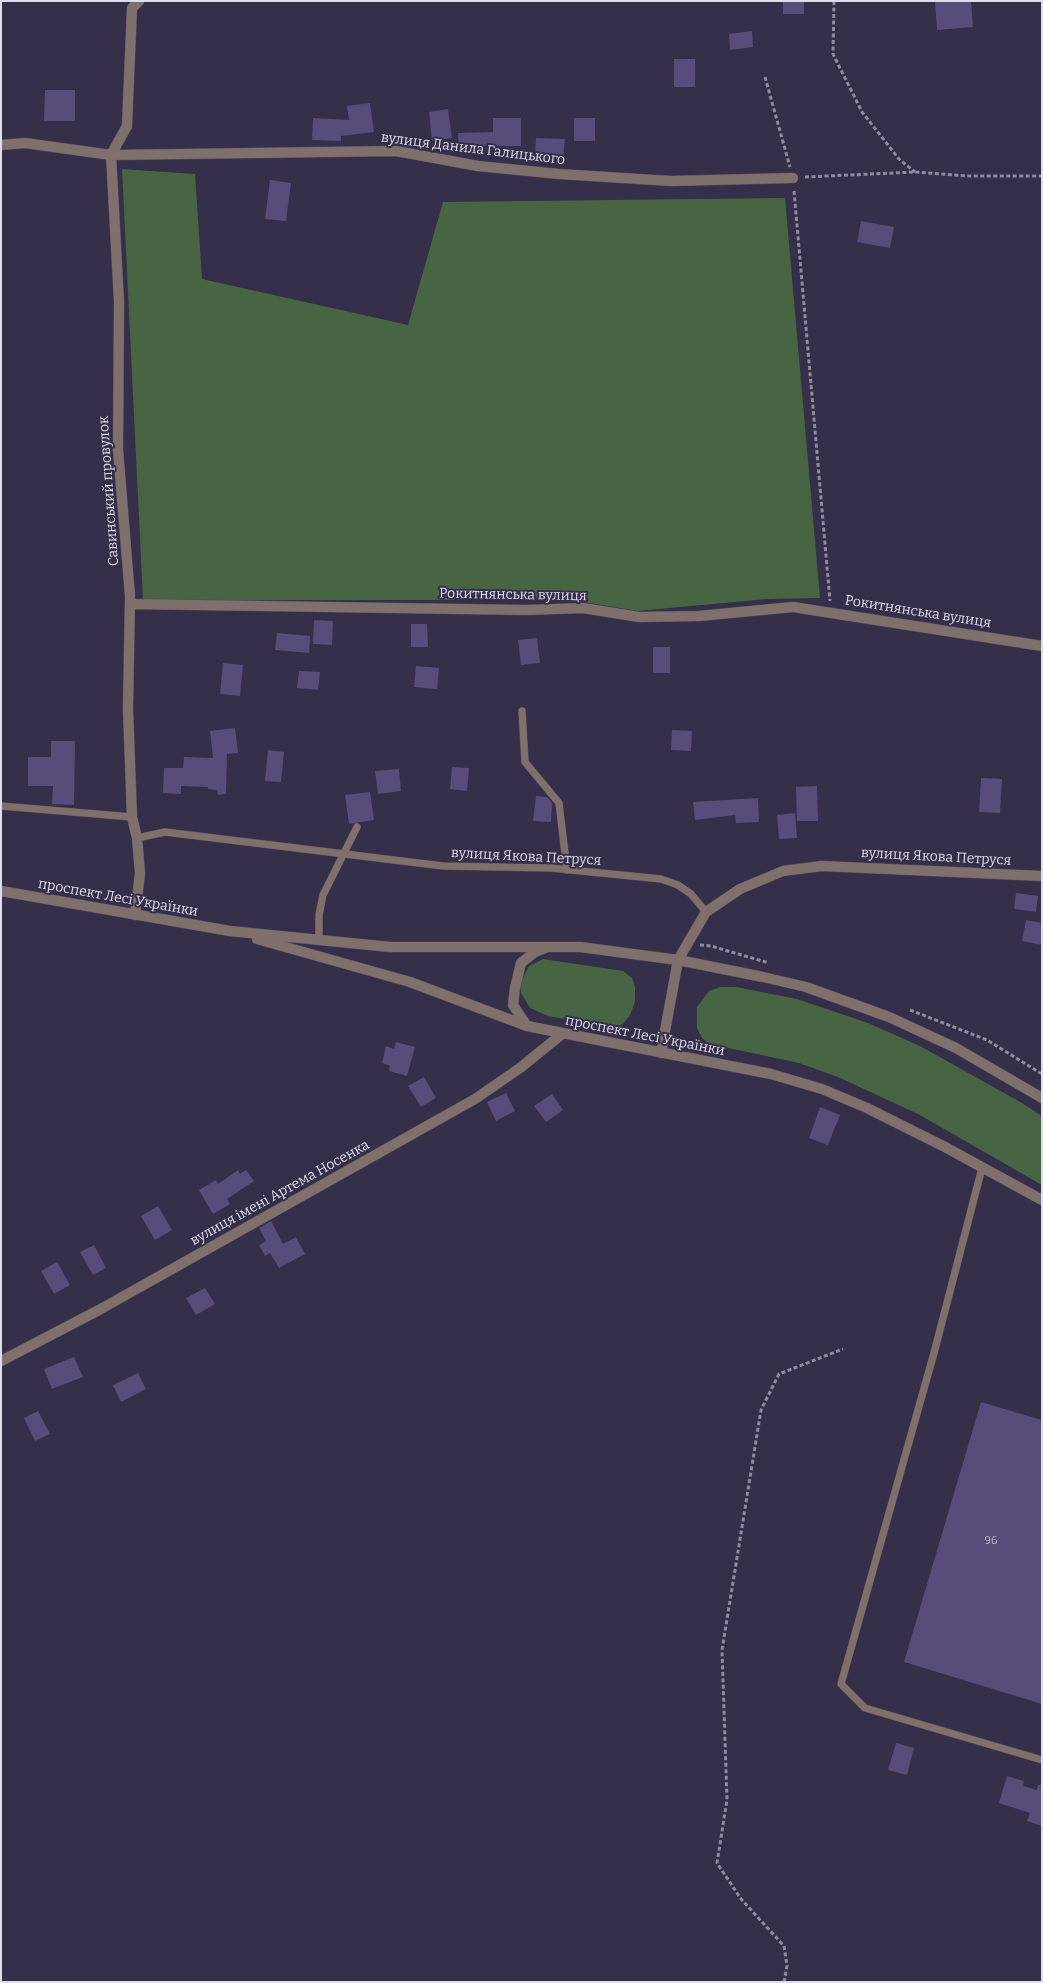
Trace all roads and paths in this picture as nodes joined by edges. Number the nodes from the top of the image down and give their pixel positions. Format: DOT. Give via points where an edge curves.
graph roads {
  1 [pos="834,1"];
  2 [pos="135,4"];
  3 [pos="765,77"];
  4 [pos="1,145"];
  5 [pos="111,155"];
  6 [pos="915,172"];
  7 [pos="1042,176"];
  8 [pos="793,178"];
  9 [pos="130,604"];
  10 [pos="831,612"];
  11 [pos="1042,646"];
  12 [pos="522,712"];
  13 [pos="1,806"];
  14 [pos="132,817"];
  15 [pos="357,827"];
  16 [pos="137,838"];
  17 [pos="344,854"];
  18 [pos="567,870"];
  19 [pos="1042,876"];
  20 [pos="1,891"];
  21 [pos="706,912"];
  22 [pos="135,915"];
  23 [pos="230,931"];
  24 [pos="319,940"];
  25 [pos="553,945"];
  26 [pos="678,960"];
  27 [pos="527,1026"];
  28 [pos="562,1034"];
  29 [pos="661,1053"];
  30 [pos="1042,1098"];
  31 [pos="982,1168"];
  32 [pos="1042,1200"];
  33 [pos="843,1349"];
  34 [pos="1,1361"];
  35 [pos="1042,1760"];
  36 [pos="784,1982"];
  1 -- 6 [label="path" via="833,54 862,112 899,159"];
  2 -- 5 [label="street" via="127,126"];
  3 -- 8 [label="path"];
  4 -- 5 [label="street, вулиця Данила Галицького" via="25,143"];
  5 -- 8 [label="street, вулиця Данила Галицького" via="396,151 478,166 559,174 671,181"];
  5 -- 9 [label="street, Савинський провулок" via="119,302 118,450"];
  6 -- 7 [label="path"];
  6 -- 8 [label="path"];
  8 -- 10 [label="path"];
  9 -- 10 [label="street, Рокитнянська вулиця" via="526,610 583,608 638,617 699,616 793,607"];
  9 -- 14 [label="street, Савинський провулок" via="128,709"];
  10 -- 11 [label="street, Рокитнянська вулиця"];
  12 -- 18 [label="lane" via="526,762 560,803"];
  13 -- 14 [label="lane"];
  14 -- 16 [label="street, Савинський провулок"];
  15 -- 17 [label="lane"];
  16 -- 17 [label="lane, вулиця Якова Петруся" via="164,832"];
  16 -- 22 [label="street, Савинський провулок" via="140,873"];
  17 -- 18 [label="lane, вулиця Якова Петруся" via="443,866"];
  17 -- 24 [label="lane" via="323,895"];
  18 -- 21 [label="lane, вулиця Якова Петруся" via="661,880 678,885 691,894"];
  19 -- 21 [label="street, вулиця Якова Петруся" via="822,866 783,871 740,889"];
  20 -- 22 [label="street, проспект Лесі Українки"];
  21 -- 26 [label="street"];
  22 -- 23 [label="street, проспект Лесі Українки"];
  23 -- 24 [label="street, проспект Лесі Українки"];
  23 -- 27 [label="street, проспект Лесі Українки" via="410,982"];
  24 -- 25 [label="street, проспект Лесі Українки" via="413,948"];
  25 -- 26 [label="street, проспект Лесі Українки"];
  25 -- 27 [label="street" via="535,952 521,963 513,1005"];
  26 -- 29 [label="street"];
  26 -- 30 [label="street, проспект Лесі Українки" via="806,987 856,1004 933,1036"];
  27 -- 28 [label="street, проспект Лесі Українки"];
  28 -- 29 [label="street, проспект Лесі Українки"];
  28 -- 34 [label="street, вулиця імені Артема Носенка" via="475,1099 107,1306"];
  29 -- 31 [label="street, проспект Лесі Українки" via="771,1074 822,1089 867,1108"];
  31 -- 32 [label="street, проспект Лесі Українки"];
  31 -- 35 [label="lane" via="841,1684 865,1708"];
  33 -- 36 [label="path" via="779,1374 761,1410 722,1650 727,1800 717,1863 741,1899 784,1946"];
}
